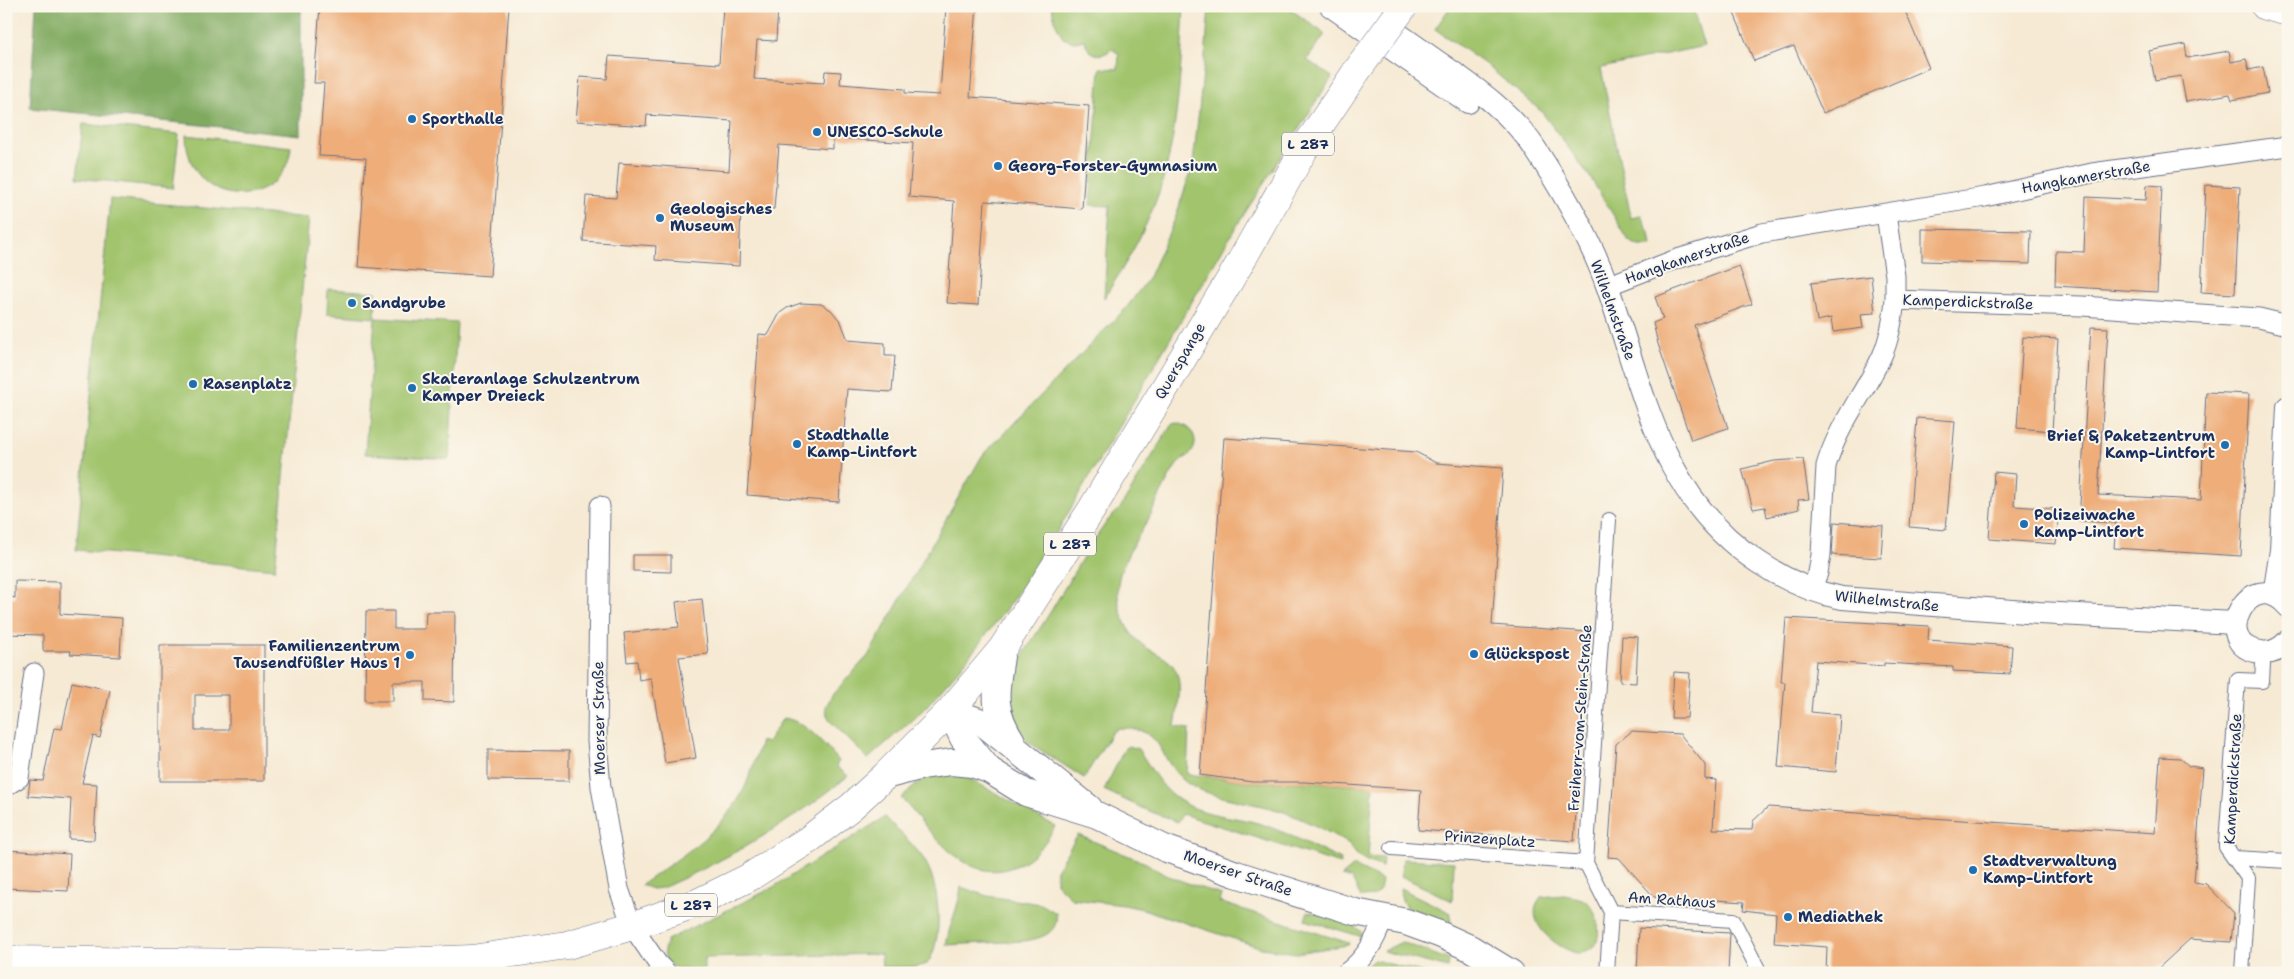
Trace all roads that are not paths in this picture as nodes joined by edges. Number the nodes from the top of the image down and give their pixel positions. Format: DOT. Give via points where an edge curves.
graph roads {
  1 [pos="1331,6"];
  2 [pos="1360,6"];
  3 [pos="1404,6"];
  4 [pos="2265,6"];
  5 [pos="2288,12"];
  6 [pos="2288,146"];
  7 [pos="1548,172"];
  8 [pos="1886,214"];
  9 [pos="1607,286"];
  10 [pos="1895,300"];
  11 [pos="2288,325"];
  12 [pos="2288,408"];
  13 [pos="600,506"];
  14 [pos="1610,520"];
  15 [pos="1811,590"];
  16 [pos="2281,601"];
  17 [pos="2235,623"];
  18 [pos="2288,641"];
  19 [pos="1002,649"];
  20 [pos="2263,664"];
  21 [pos="34,673"];
  22 [pos="950,711"];
  23 [pos="1018,750"];
  24 [pos="989,770"];
  25 [pos="885,776"];
  26 [pos="6,786"];
  27 [pos="1098,815"];
  28 [pos="1392,848"];
  29 [pos="2234,858"];
  30 [pos="2288,862"];
  31 [pos="1586,863"];
  32 [pos="1611,912"];
  33 [pos="1383,919"];
  34 [pos="632,926"];
  35 [pos="6,960"];
  36 [pos="348,968"];
  37 [pos="667,973"];
  38 [pos="1346,973"];
  39 [pos="1491,973"];
  40 [pos="1511,973"];
  41 [pos="1607,973"];
  42 [pos="1760,973"];
  43 [pos="2242,973"];
  1 -- 7 [label="street, Wilhelmstraße" via="1472,105"];
  2 -- 7 [label="street, Wilhelmstraße" via="1494,103 1524,132"];
  3 -- 19 [label="main road, Querspange / L 287, bridge" via="1306,146 1240,263 1092,509"];
  4 -- 5 [label="main road"];
  6 -- 8 [label="street, Hangkamerstraße" via="2092,173 1985,197"];
  7 -- 9 [label="street, Wilhelmstraße" via="1570,206"];
  8 -- 9 [label="street, Hangkamerstraße" via="1762,233 1674,260"];
  8 -- 10 [label="street" via="1892,246"];
  9 -- 15 [label="street, Wilhelmstraße" via="1655,428 1675,474 1706,518 1738,549 1791,582"];
  10 -- 11 [label="street, Kamperdickstraße" via="2082,306 2259,318"];
  10 -- 15 [label="street, Kamperdickstraße" via="1882,356 1830,452 1826,466 1819,565"];
  12 -- 16 [label="street"];
  13 -- 34 [label="street, Moerser Straße" via="596,741 617,880"];
  14 -- 31 [label="street, Freiherr-vom-Stein-Straße"];
  15 -- 17 [label="street, Wilhelmstraße" via="1870,602"];
  16 -- 17 [label="street" via="2258,595 2247,600 2239,608"];
  17 -- 18 [label="street" via="2242,643 2257,652 2277,650"];
  19 -- 22 [label="main road, Querspange / L 287"];
  19 -- 23 [label="main road, Moerser Straße" via="996,708 1001,723"];
  20 -- 29 [label="street, Kamperdickstraße" via="2262,681 2238,680 2226,847"];
  21 -- 26 [label="street" via="19,778"];
  22 -- 23 [label="main road, Moerser Straße" via="982,722"];
  22 -- 24 [label="main road, Moerser Straße" via="963,738"];
  22 -- 25 [label="main road, Moerser Straße / L 287"];
  23 -- 27 [label="main road, Moerser Straße"];
  24 -- 25 [label="main road, Moerser Straße" via="951,762"];
  24 -- 27 [label="main road, Moerser Straße" via="1026,793"];
  25 -- 34 [label="main road, Moerser Straße / L 287" via="808,840 748,878 697,903"];
  27 -- 33 [label="main road, Moerser Straße" via="1164,848 1227,871"];
  28 -- 31 [label="street, Prinzenplatz"];
  29 -- 30 [label="street"];
  29 -- 43 [label="street, Kamperdickstraße" via="2248,878"];
  31 -- 32 [label="street"];
  32 -- 41 [label="street"];
  32 -- 42 [label="street, Am Rathaus" via="1733,920"];
  33 -- 38 [label="street" via="1372,944"];
  33 -- 39 [label="main road, Moerser Straße" via="1404,933 1452,952"];
  33 -- 40 [label="main road, Moerser Straße" via="1406,922 1439,934"];
  34 -- 36 [label="main road, Moerser Straße / L 287" via="567,945 472,960"];
  34 -- 37 [label="street, Moerser Straße"];
  35 -- 36 [label="main road, Moerser Straße / L 287"];
}
